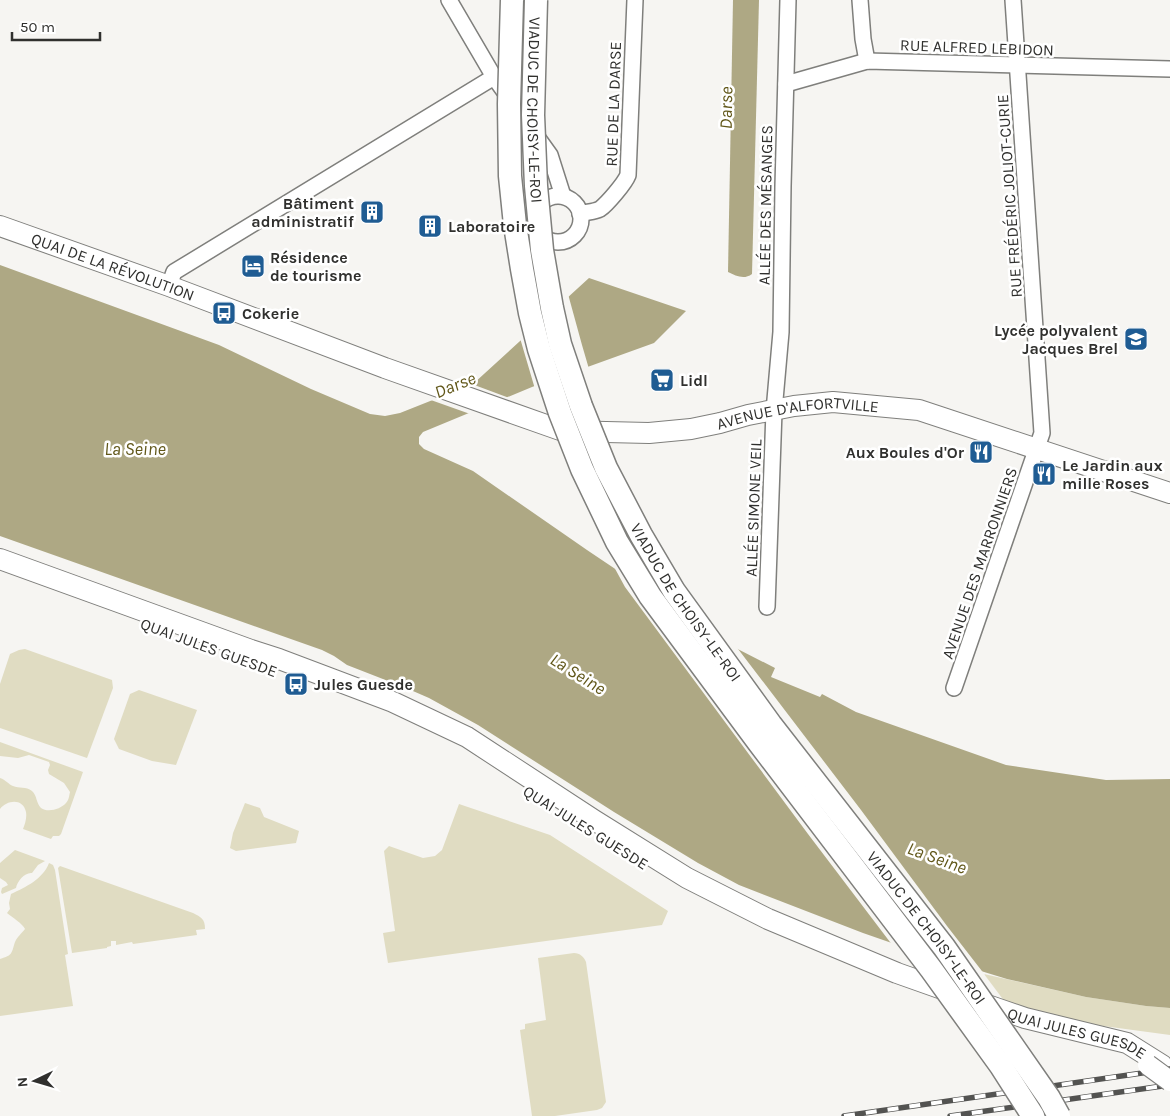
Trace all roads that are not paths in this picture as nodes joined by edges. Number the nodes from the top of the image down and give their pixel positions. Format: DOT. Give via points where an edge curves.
graph roads {
  1 [pos="449,0"];
  2 [pos="512,0"];
  3 [pos="536,0"];
  4 [pos="634,0"];
  5 [pos="788,0"];
  6 [pos="860,0"];
  7 [pos="1013,0"];
  8 [pos="867,61"];
  9 [pos="1018,65"];
  10 [pos="1170,69"];
  11 [pos="494,77"];
  12 [pos="786,84"];
  13 [pos="563,196"];
  14 [pos="580,214"];
  15 [pos="0,226"];
  16 [pos="168,286"];
  17 [pos="431,384"];
  18 [pos="774,411"];
  19 [pos="1038,449"];
  20 [pos="1170,493"];
  21 [pos="0,559"];
  22 [pos="0,571"];
  23 [pos="767,607"];
  24 [pos="954,688"];
  25 [pos="1163,1071"];
  26 [pos="1033,1116"];
  27 [pos="1059,1116"];
  1 -- 11 [label="street"];
  2 -- 26 [label="highway, VIADUC DE CHOISY-LE-ROI, bridge" via="510,176 520,260 539,349 582,469 617,542 650,596 931,969"];
  3 -- 27 [label="highway, VIADUC DE CHOISY-LE-ROI, bridge" via="533,115 542,250 560,344 580,406 606,468 674,591 771,726 944,947"];
  4 -- 14 [label="street, RUE DE LA DARSE" via="628,175 603,206"];
  5 -- 12 [label="street, ALLÉE DES MÉSANGES"];
  6 -- 8 [label="street"];
  7 -- 9 [label="street, RUE FRÉDÉRIC JOLIOT-CURIE"];
  8 -- 9 [label="street, RUE ALFRED LEBIDON"];
  8 -- 12 [label="street, RUE ALFRED LEBIDON"];
  9 -- 10 [label="street, RUE ALFRED LEBIDON"];
  9 -- 19 [label="street, RUE FRÉDÉRIC JOLIOT-CURIE" via="1042,434"];
  11 -- 13 [label="street" via="550,156"];
  11 -- 16 [label="street" via="174,272"];
  12 -- 18 [label="street, ALLÉE DES MÉSANGES" via="781,332"];
  13 -- 14 [label="street" via="577,206"];
  13 -- 14 [label="street" via="547,198 538,208 535,221 540,233 551,241 568,239 578,230"];
  15 -- 16 [label="main road, QUAI DE LA RÉVOLUTION"];
  16 -- 17 [label="main road, QUAI DE LA RÉVOLUTION"];
  17 -- 18 [label="main road, AVENUE D'ALFORTVILLE" via="563,431 649,433 691,429"];
  18 -- 19 [label="main road, AVENUE D'ALFORTVILLE" via="833,402 919,410"];
  18 -- 23 [label="street, ALLÉE SIMONE VEIL"];
  19 -- 20 [label="main road, AVENUE D'ALFORTVILLE"];
  19 -- 24 [label="street, AVENUE DES MARRONNIERS"];
  21 -- 25 [label="main road, QUAI JULES GUESDE" via="393,702 466,737 688,878 768,919 897,973 996,1008 1127,1043"];
  22 -- 25 [label="main road, QUAI JULES GUESDE" via="357,700 412,724 470,752 682,887 759,926 880,979 1023,1031 1125,1051"];
}
